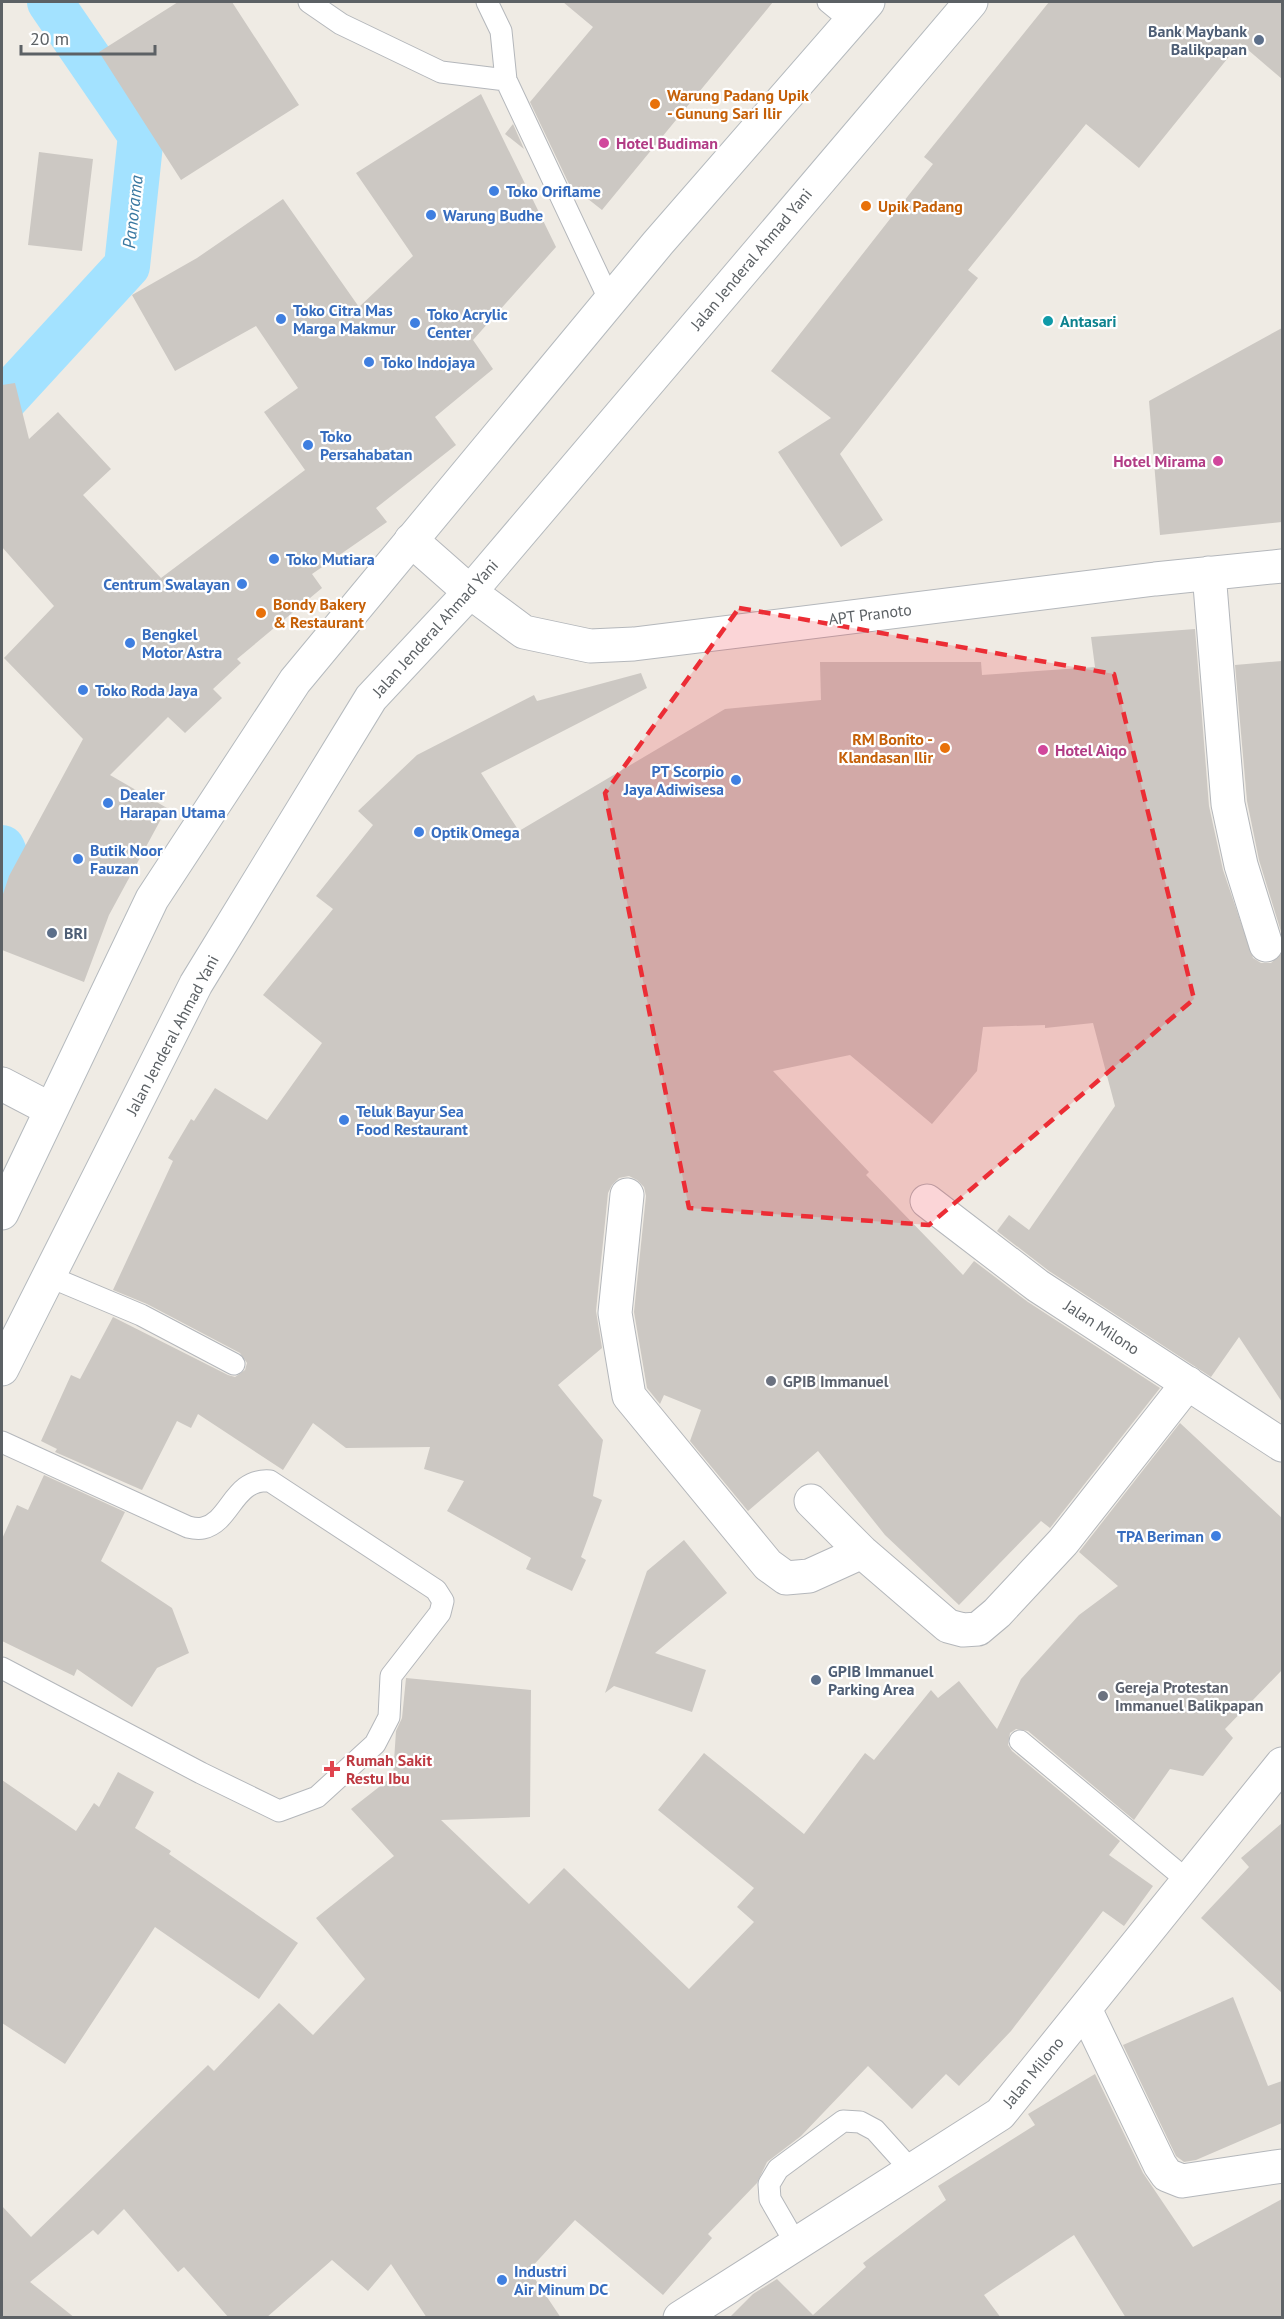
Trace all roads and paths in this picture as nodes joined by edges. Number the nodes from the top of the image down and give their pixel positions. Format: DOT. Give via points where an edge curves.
graph roads {
  1 [pos="309,2"];
  2 [pos="487,2"];
  3 [pos="971,2"];
  4 [pos="849,8"];
  5 [pos="506,80"];
  6 [pos="610,301"];
  7 [pos="411,540"];
  8 [pos="1282,566"];
  9 [pos="1209,573"];
  10 [pos="471,592"];
  11 [pos="1266,945"];
  12 [pos="2,1084"];
  13 [pos="50,1109"];
  14 [pos="627,1195"];
  15 [pos="927,1201"];
  16 [pos="2,1213"];
  17 [pos="48,1276"];
  18 [pos="234,1364"];
  19 [pos="2,1369"];
  20 [pos="1188,1383"];
  21 [pos="2,1442"];
  22 [pos="1282,1445"];
  23 [pos="811,1501"];
  24 [pos="862,1552"];
  25 [pos="2,1668"];
  26 [pos="1020,1741"];
  27 [pos="1282,1764"];
  28 [pos="1188,1881"];
  29 [pos="1085,2009"];
  30 [pos="1282,2166"];
  31 [pos="911,2170"];
  32 [pos="796,2244"];
  33 [pos="688,2316"];
  1 -- 5 [label="lane" via="341,24 441,72"];
  2 -- 5 [label="lane" via="501,31"];
  3 -- 10 [label="street, Jalan Jenderal Ahmad Yani"];
  4 -- 6 [label="street"];
  5 -- 6 [label="lane"];
  6 -- 7 [label="street"];
  7 -- 10 [label="street, APT Pranoto"];
  7 -- 13 [label="street" via="295,681 152,899"];
  8 -- 9 [label="street, APT Pranoto"];
  9 -- 10 [label="street, APT Pranoto" via="634,644 590,646 524,632"];
  9 -- 11 [label="street" via="1228,804 1240,865"];
  10 -- 17 [label="street, Jalan Jenderal Ahmad Yani" via="370,698 196,984"];
  12 -- 13 [label="street"];
  13 -- 16 [label="street"];
  14 -- 24 [label="street" via="615,1312 629,1396 768,1565 786,1578 809,1576"];
  15 -- 20 [label="street, Jalan Milono" via="1038,1286"];
  17 -- 18 [label="lane" via="141,1315"];
  17 -- 19 [label="street, Jalan Jenderal Ahmad Yani"];
  20 -- 22 [label="street, Jalan Milono"];
  20 -- 24 [label="street" via="1063,1542 978,1629 948,1626"];
  21 -- 25 [label="lane" via="188,1527 202,1528 213,1523 247,1485 270,1480 436,1590 443,1600 440,1613 391,1676 389,1717 375,1744 317,1797 279,1811"];
  23 -- 24 [label="street"];
  26 -- 28 [label="lane"];
  27 -- 28 [label="street, Jalan Milono"];
  28 -- 29 [label="street, Jalan Milono"];
  29 -- 30 [label="street" via="1167,2175 1182,2181"];
  29 -- 31 [label="street, Jalan Milono" via="1000,2114"];
  31 -- 32 [label="street, Jalan Milono"];
  31 -- 32 [label="lane" via="875,2130 860,2122 843,2121 778,2169 769,2184 770,2199"];
  32 -- 33 [label="street, Jalan Milono"];
}
